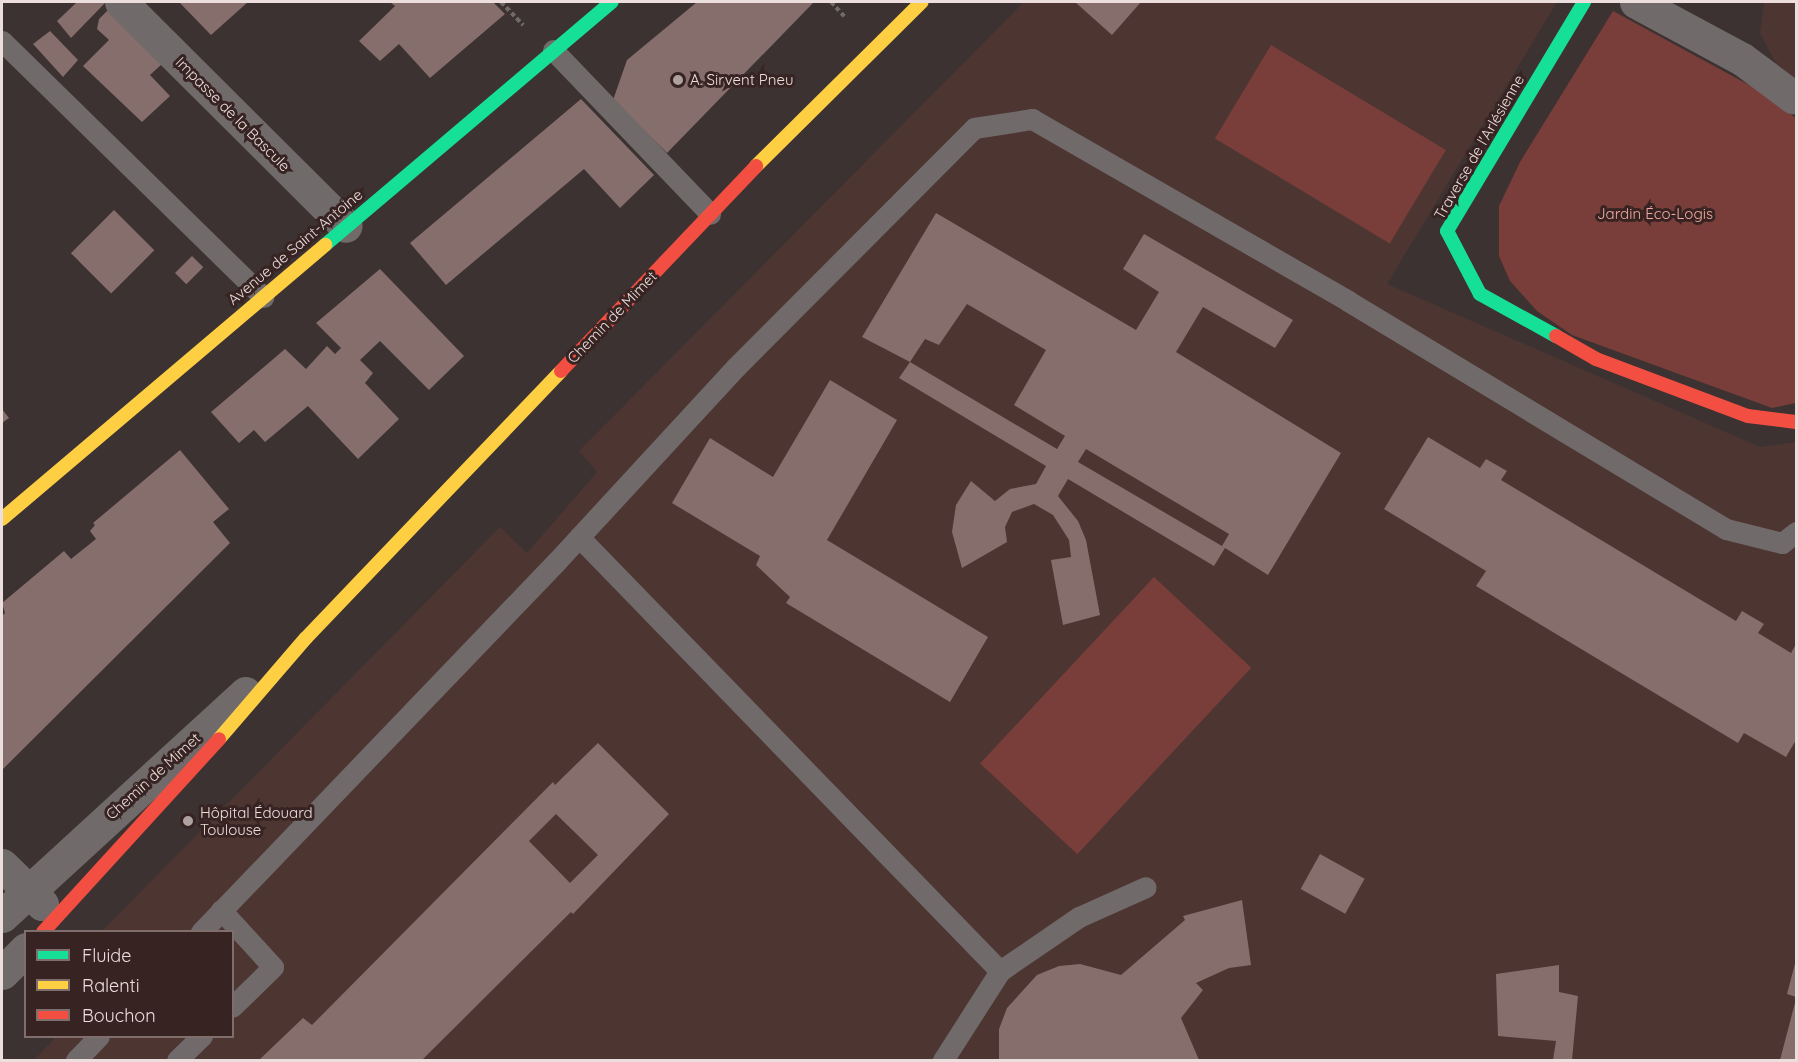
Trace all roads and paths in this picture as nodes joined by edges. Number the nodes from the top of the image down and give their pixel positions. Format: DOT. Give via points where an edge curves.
graph roads {
  1 [pos="121,2"];
  2 [pos="612,2"];
  3 [pos="922,2"];
  4 [pos="1584,2"];
  5 [pos="1636,2"];
  6 [pos="2,41"];
  7 [pos="553,50"];
  8 [pos="1793,97"];
  9 [pos="710,214"];
  10 [pos="345,226"];
  11 [pos="262,297"];
  12 [pos="1797,422"];
  13 [pos="2,519"];
  14 [pos="579,537"];
  15 [pos="1792,542"];
  16 [pos="306,638"];
  17 [pos="2,865"];
  18 [pos="1146,887"];
  19 [pos="27,889"];
  20 [pos="221,910"];
  21 [pos="2,916"];
  22 [pos="50,924"];
  23 [pos="203,930"];
  24 [pos="24,951"];
  25 [pos="1000,971"];
  26 [pos="2,973"];
  27 [pos="234,1005"];
  28 [pos="97,1038"];
  29 [pos="200,1038"];
  30 [pos="76,1060"];
  31 [pos="177,1060"];
  32 [pos="943,1060"];
  1 -- 10 [label="street, Impasse de la Bascule"];
  2 -- 7 [label="street, Avenue de Saint-Antoine"];
  3 -- 9 [label="street, Chemin de Mimet"];
  4 -- 12 [label="street, Traverse de l'Arlésienne" via="1447,231 1480,294 1596,359 1748,416"];
  5 -- 8 [label="street" via="1742,59"];
  6 -- 11 [label="lane"];
  7 -- 9 [label="lane"];
  7 -- 10 [label="street, Avenue de Saint-Antoine"];
  9 -- 16 [label="street, Chemin de Mimet"];
  10 -- 11 [label="street, Avenue de Saint-Antoine"];
  11 -- 13 [label="street, Avenue de Saint-Antoine"];
  14 -- 15 [label="lane" via="736,367 974,128 1032,119 1348,301 1726,529"];
  14 -- 20 [label="lane"];
  14 -- 25 [label="lane"];
  16 -- 19 [label="street, Chemin de Mimet"];
  16 -- 22 [label="street, Chemin de Mimet" via="166,802"];
  17 -- 19 [label="street"];
  18 -- 25 [label="lane" via="1079,917"];
  19 -- 21 [label="street, Chemin de Mimet"];
  19 -- 22 [label="street"];
  20 -- 23 [label="lane"];
  20 -- 27 [label="lane" via="273,967"];
  24 -- 26 [label="street"];
  25 -- 32 [label="lane"];
  28 -- 30 [label="lane"];
  29 -- 31 [label="lane"];
}
